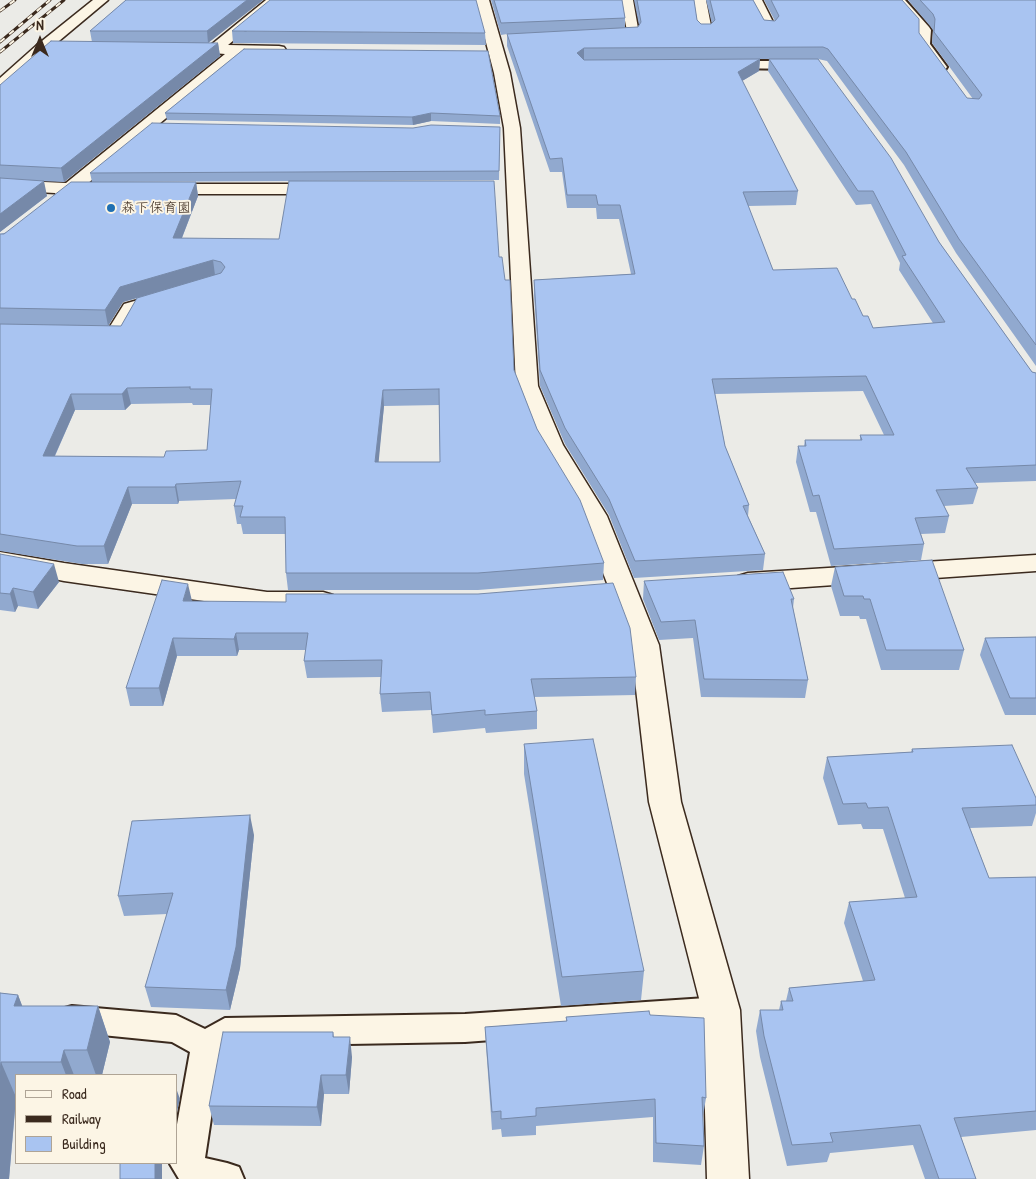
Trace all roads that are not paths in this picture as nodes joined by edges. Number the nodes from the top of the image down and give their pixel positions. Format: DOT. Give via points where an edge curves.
graph roads {
  1 [pos="101,0"];
  2 [pos="275,0"];
  3 [pos="482,0"];
  4 [pos="627,0"];
  5 [pos="698,0"];
  6 [pos="755,0"];
  7 [pos="899,0"];
  8 [pos="769,28"];
  9 [pos="705,30"];
  10 [pos="593,36"];
  11 [pos="42,48"];
  12 [pos="89,48"];
  13 [pos="194,49"];
  14 [pos="213,49"];
  15 [pos="239,50"];
  16 [pos="298,50"];
  17 [pos="716,65"];
  18 [pos="811,65"];
  19 [pos="948,76"];
  20 [pos="0,86"];
  21 [pos="148,126"];
  22 [pos="167,126"];
  23 [pos="0,185"];
  24 [pos="346,188"];
  25 [pos="138,189"];
  26 [pos="69,190"];
  27 [pos="119,190"];
  28 [pos="46,208"];
  29 [pos="188,291"];
  30 [pos="68,334"];
  31 [pos="0,560"];
  32 [pos="1036,563"];
  33 [pos="724,583"];
  34 [pos="344,601"];
  35 [pos="722,1010"];
  36 [pos="40,1016"];
  37 [pos="207,1045"];
  38 [pos="227,1179"];
  39 [pos="728,1179"];
  1 -- 11 [label="street"];
  2 -- 14 [label="street"];
  3 -- 35 [label="street" via="502,73 505,188 527,386 551,445 594,516 645,645 665,802"];
  4 -- 10 [label="lane" via="633,34"];
  5 -- 9 [label="street"];
  6 -- 8 [label="street"];
  7 -- 19 [label="lane" via="925,30 924,44"];
  11 -- 12 [label="street"];
  11 -- 20 [label="street"];
  13 -- 14 [label="street"];
  14 -- 15 [label="street"];
  15 -- 16 [label="street"];
  15 -- 21 [label="street"];
  17 -- 18 [label="lane"];
  21 -- 22 [label="lane"];
  21 -- 26 [label="street"];
  23 -- 26 [label="street"];
  24 -- 25 [label="street"];
  26 -- 27 [label="street"];
  26 -- 28 [label="street"];
  29 -- 30 [label="street" via="132,308 116,335"];
  31 -- 34 [label="street" via="267,601"];
  32 -- 33 [label="street"];
  35 -- 37 [label="lane" via="465,1028 225,1032"];
  35 -- 39 [label="street"];
  36 -- 37 [label="lane" via="176,1029"];
  37 -- 38 [label="lane" via="187,1164 197,1174"];
}
